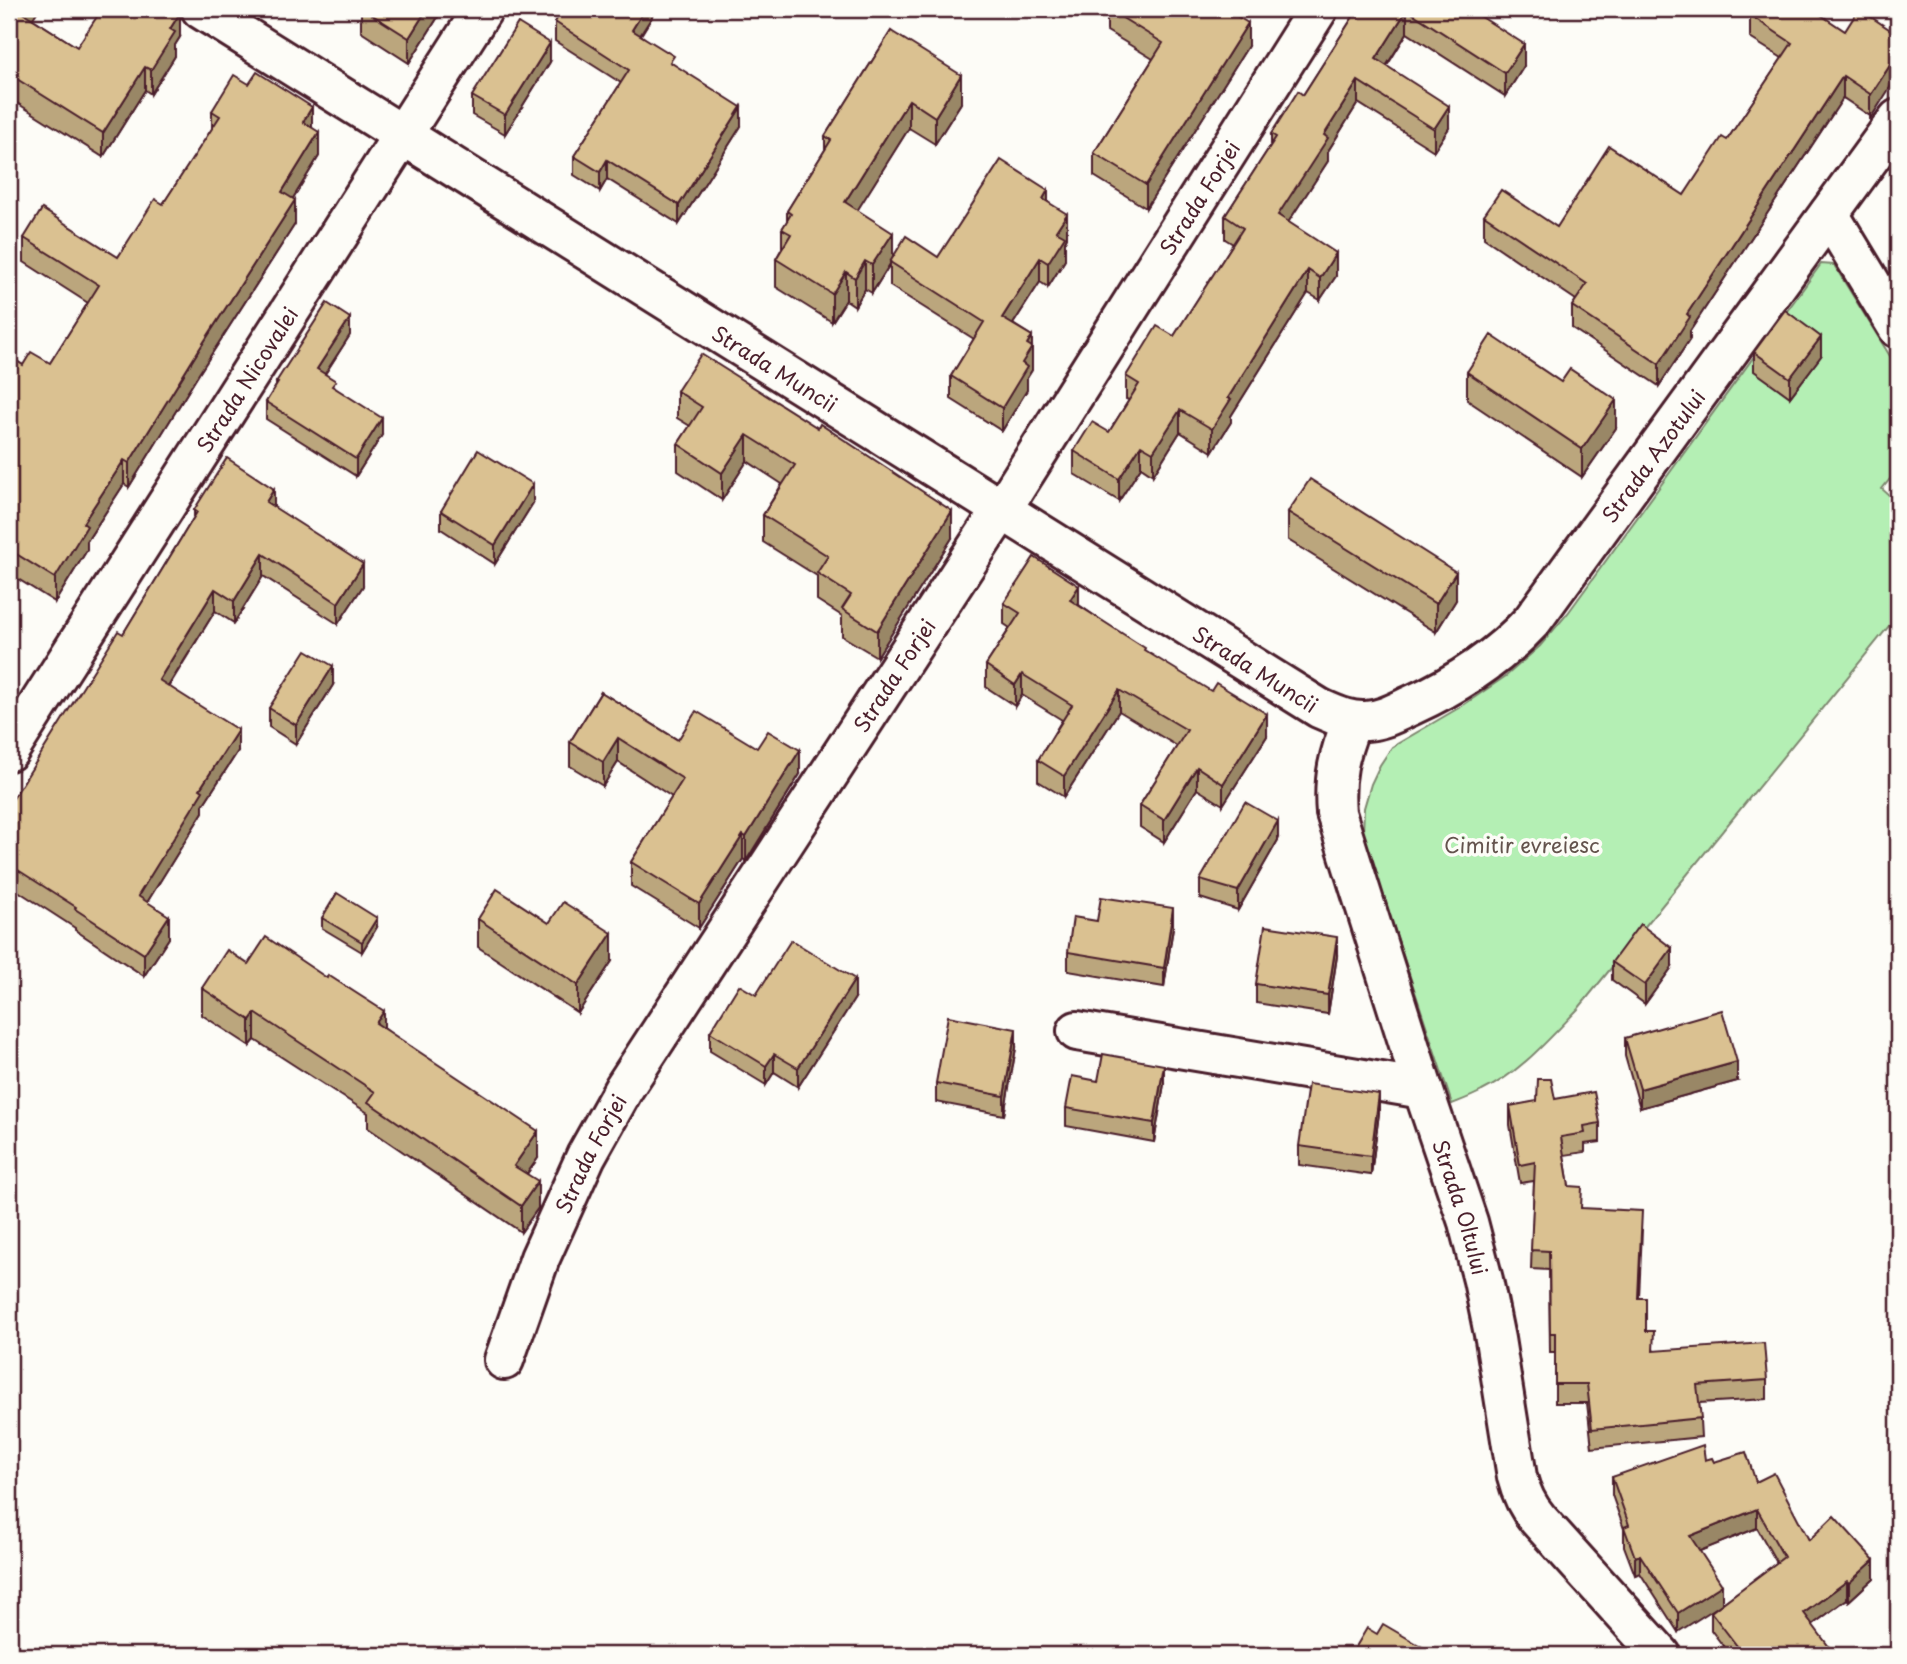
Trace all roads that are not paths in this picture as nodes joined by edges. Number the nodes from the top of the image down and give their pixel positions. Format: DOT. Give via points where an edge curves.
graph roads {
  1 [pos="201,9"];
  2 [pos="483,9"];
  3 [pos="1318,9"];
  4 [pos="1898,119"];
  5 [pos="401,135"];
  6 [pos="1829,214"];
  7 [pos="1898,328"];
  8 [pos="1002,509"];
  9 [pos="1352,721"];
  10 [pos="9,751"];
  11 [pos="1077,1031"];
  12 [pos="1423,1089"];
  13 [pos="504,1360"];
  14 [pos="1661,1655"];
  1 -- 5 [label="street, Strada Muncii"];
  2 -- 5 [label="street, Strada Nicovalei"];
  3 -- 8 [label="street, Strada Forjei"];
  4 -- 6 [label="street, Strada Azotului"];
  5 -- 8 [label="street, Strada Muncii"];
  5 -- 10 [label="street, Strada Nicovalei"];
  6 -- 7 [label="street"];
  6 -- 9 [label="street, Strada Azotului" via="1515,640 1446,689 1386,717"];
  8 -- 9 [label="street, Strada Muncii" via="1319,708"];
  8 -- 13 [label="street, Strada Forjei" via="624,1088 586,1156 540,1258"];
  9 -- 12 [label="street, Strada Oltului" via="1336,767 1336,813"];
  11 -- 12 [label="street"];
  12 -- 14 [label="street, Strada Oltului" via="1483,1280 1521,1492 1538,1519"];
}
